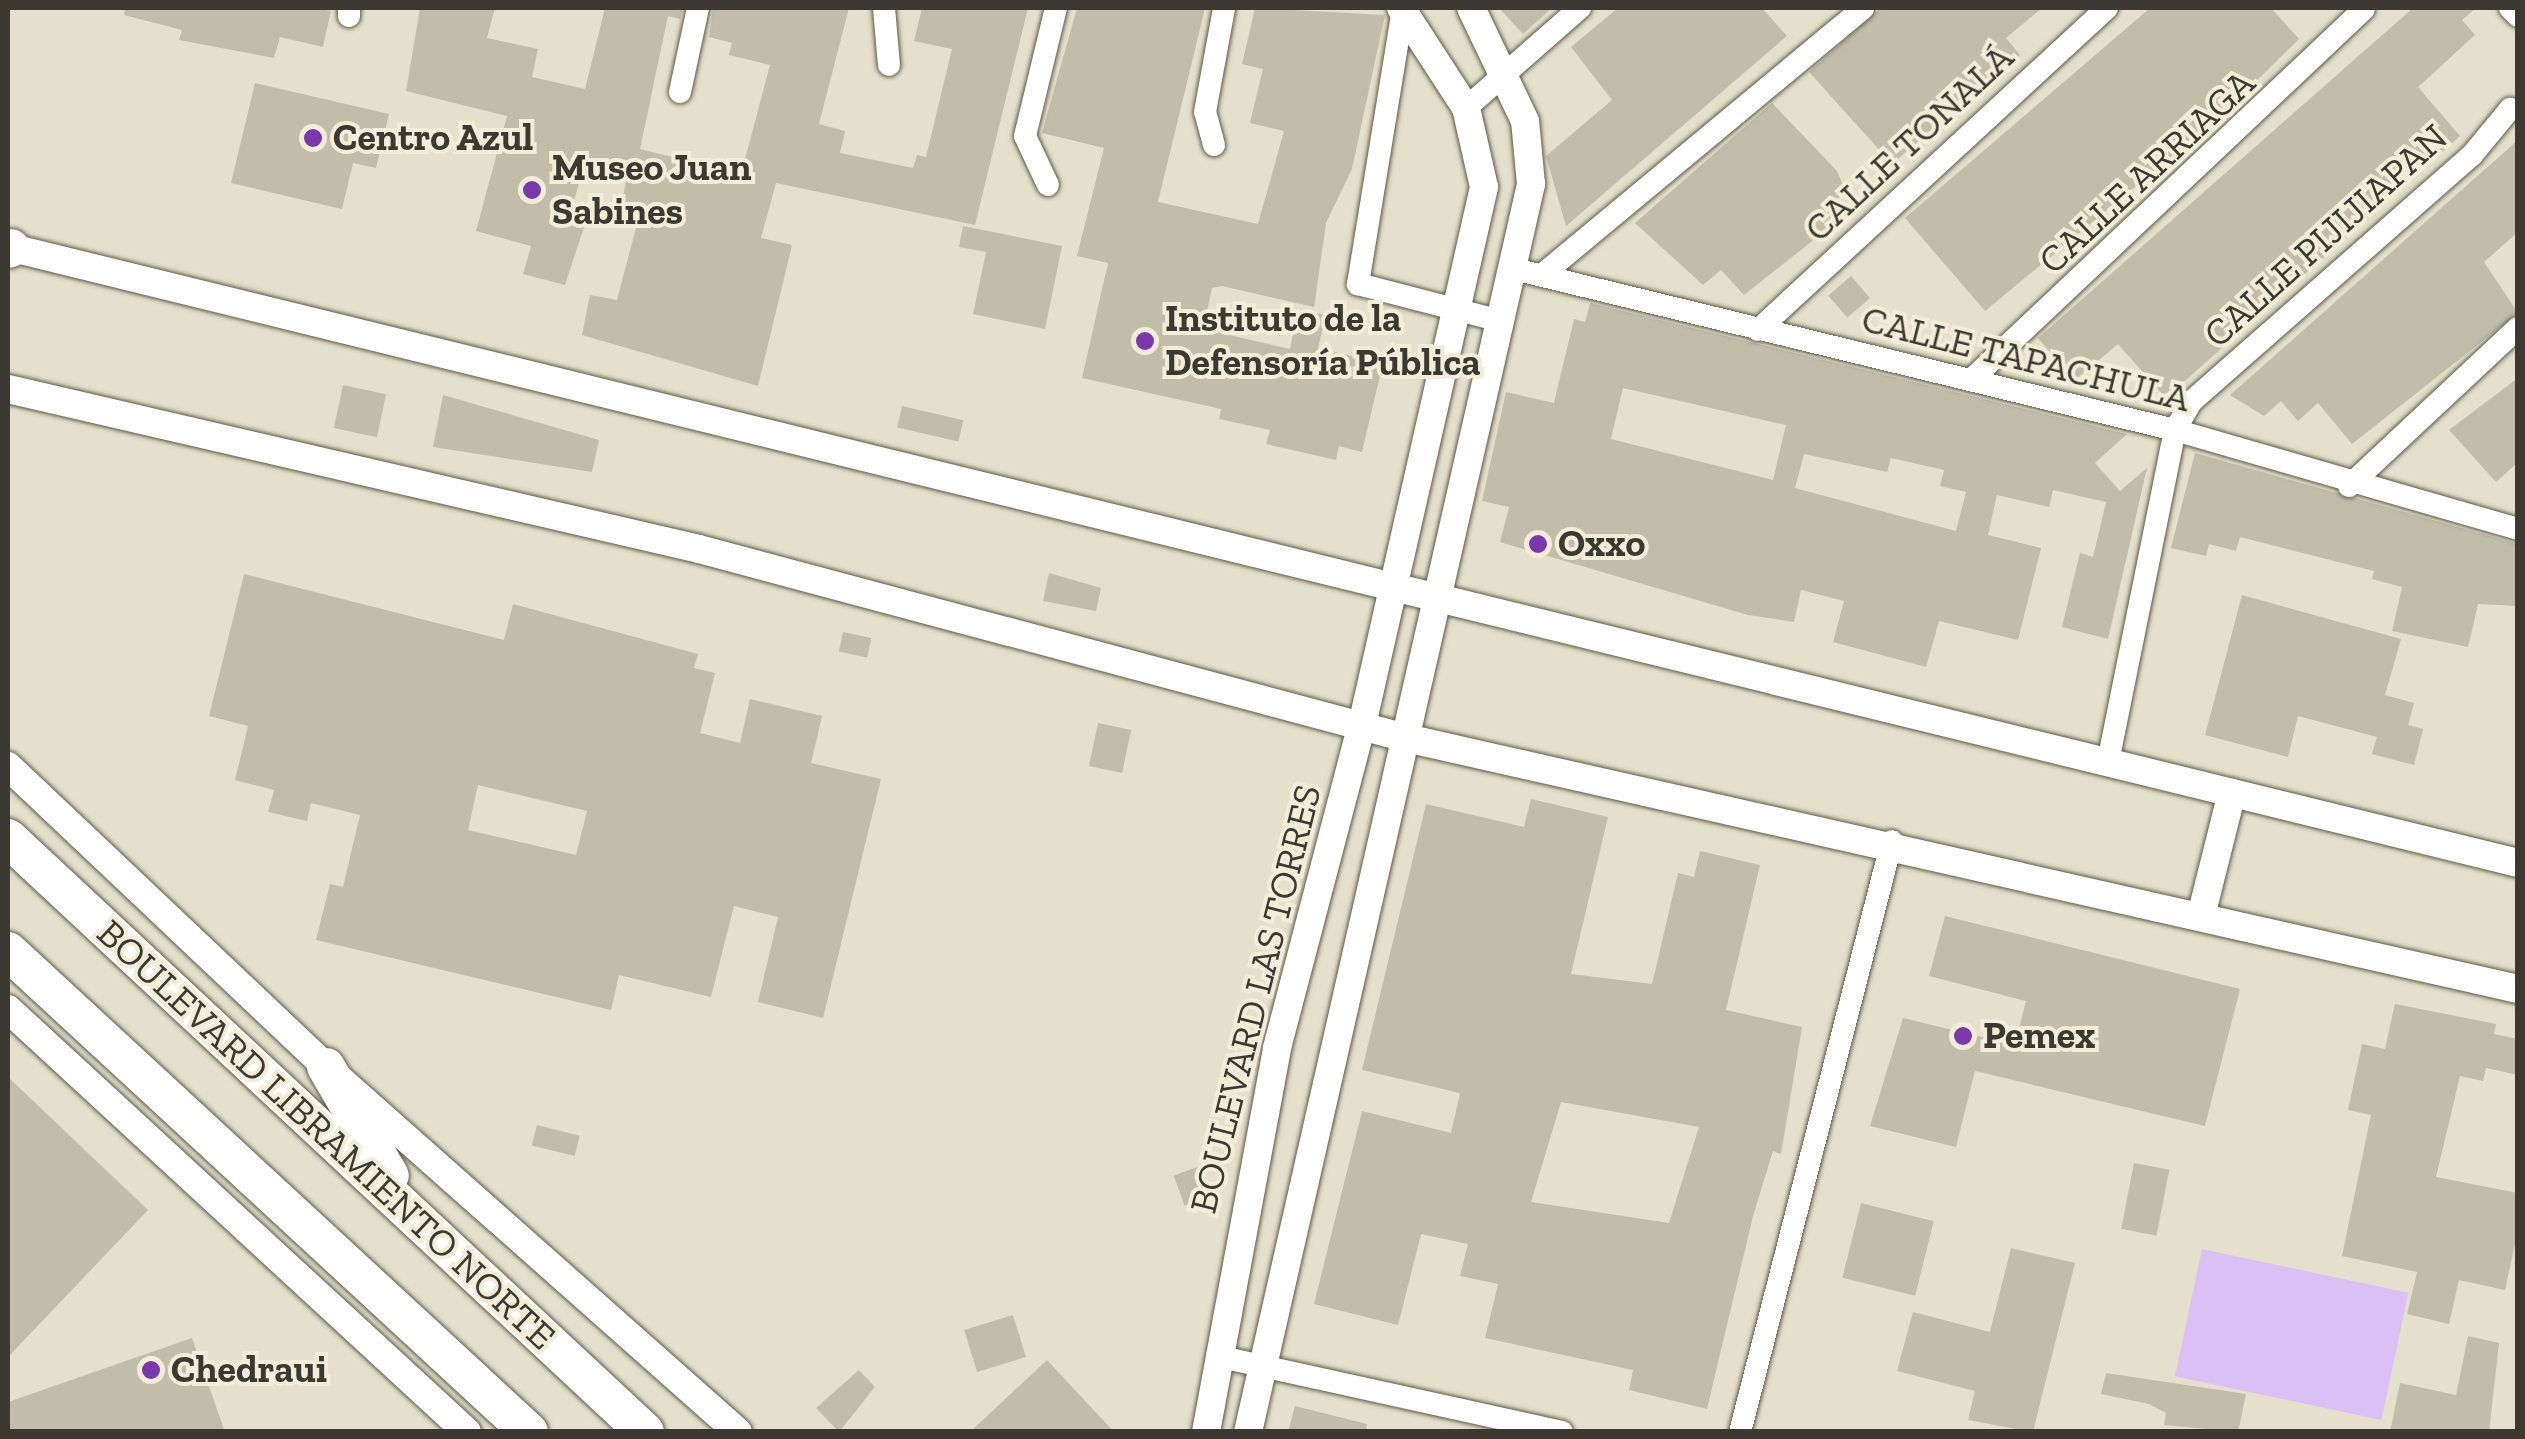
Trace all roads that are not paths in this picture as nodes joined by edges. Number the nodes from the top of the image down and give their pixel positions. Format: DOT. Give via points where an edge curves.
graph roads {
  1 [pos="698,8"];
  2 [pos="884,8"];
  3 [pos="1056,8"];
  4 [pos="1224,8"];
  5 [pos="1402,8"];
  6 [pos="1471,8"];
  7 [pos="1580,8"];
  8 [pos="1863,8"];
  9 [pos="2108,8"];
  10 [pos="2510,8"];
  11 [pos="2364,9"];
  12 [pos="2518,16"];
  13 [pos="890,65"];
  14 [pos="1506,70"];
  15 [pos="680,92"];
  16 [pos="1466,108"];
  17 [pos="2510,109"];
  18 [pos="1214,145"];
  19 [pos="1048,185"];
  20 [pos="9,248"];
  21 [pos="1514,270"];
  22 [pos="1544,274"];
  23 [pos="1458,310"];
  24 [pos="1501,322"];
  25 [pos="2518,328"];
  26 [pos="1758,330"];
  27 [pos="1971,380"];
  28 [pos="8,389"];
  29 [pos="60,398"];
  30 [pos="8,412"];
  31 [pos="2176,430"];
  32 [pos="2349,486"];
  33 [pos="2518,528"];
  34 [pos="1392,587"];
  35 [pos="1437,598"];
  36 [pos="1362,726"];
  37 [pos="1406,738"];
  38 [pos="2108,762"];
  39 [pos="8,766"];
  40 [pos="2232,793"];
  41 [pos="1892,841"];
  42 [pos="14,846"];
  43 [pos="2518,863"];
  44 [pos="2202,912"];
  45 [pos="8,951"];
  46 [pos="2518,989"];
  47 [pos="8,1009"];
  48 [pos="326,1067"];
  49 [pos="412,1213"];
  50 [pos="1217,1356"];
  51 [pos="1260,1364"];
  52 [pos="466,1432"];
  53 [pos="529,1432"];
  54 [pos="645,1432"];
  55 [pos="738,1432"];
  56 [pos="1206,1432"];
  57 [pos="1248,1432"];
  58 [pos="1562,1432"];
  59 [pos="1740,1432"];
  1 -- 15 [label="street"];
  2 -- 13 [label="street"];
  3 -- 19 [label="street" via="1026,136"];
  4 -- 18 [label="street" via="1205,112"];
  5 -- 16 [label="street, BOULEVARD LAS TORRES"];
  5 -- 23 [label="street" via="1358,284"];
  6 -- 14 [label="street"];
  7 -- 14 [label="street"];
  8 -- 22 [label="street"];
  9 -- 26 [label="street, CALLE TONALÁ"];
  10 -- 12 [label="street"];
  11 -- 27 [label="street, CALLE ARRIAGA"];
  14 -- 16 [label="street"];
  14 -- 21 [label="street" via="1526,122 1531,184"];
  16 -- 23 [label="street, BOULEVARD LAS TORRES" via="1482,146 1484,187"];
  17 -- 31 [label="street, CALLE PIJIJIAPAN" via="2472,155 2192,401"];
  20 -- 34 [label="street"];
  21 -- 22 [label="street, CALLE TAPACHULA"];
  21 -- 24 [label="street"];
  22 -- 26 [label="street, CALLE TAPACHULA"];
  23 -- 24 [label="street"];
  23 -- 34 [label="street, BOULEVARD LAS TORRES"];
  24 -- 35 [label="street"];
  25 -- 32 [label="street"];
  26 -- 27 [label="street, CALLE TAPACHULA"];
  27 -- 31 [label="street, CALLE TAPACHULA"];
  28 -- 29 [label="street"];
  29 -- 30 [label="street"];
  29 -- 36 [label="street" via="699,550"];
  31 -- 32 [label="street, CALLE TAPACHULA"];
  31 -- 38 [label="street, CALLE PIJIJIAPAN"];
  32 -- 33 [label="street, CALLE TAPACHULA"];
  34 -- 35 [label="street"];
  34 -- 36 [label="street, BOULEVARD LAS TORRES"];
  35 -- 37 [label="street"];
  35 -- 38 [label="street"];
  36 -- 37 [label="street"];
  36 -- 50 [label="street, BOULEVARD LAS TORRES" via="1278,1048"];
  37 -- 41 [label="street"];
  37 -- 51 [label="street"];
  38 -- 40 [label="street"];
  39 -- 48 [label="street"];
  40 -- 43 [label="street"];
  40 -- 44 [label="street"];
  41 -- 44 [label="street"];
  41 -- 59 [label="street"];
  42 -- 49 [label="highway, BOULEVARD LIBRAMIENTO NORTE"];
  44 -- 46 [label="street"];
  45 -- 53 [label="highway, BOULEVARD LIBRAMIENTO NORTE"];
  47 -- 52 [label="street"];
  48 -- 49 [label="highway"];
  48 -- 55 [label="street"];
  49 -- 54 [label="highway, BOULEVARD LIBRAMIENTO NORTE"];
  50 -- 51 [label="street"];
  50 -- 56 [label="street, BOULEVARD LAS TORRES"];
  51 -- 57 [label="street"];
  51 -- 58 [label="street"];
}
